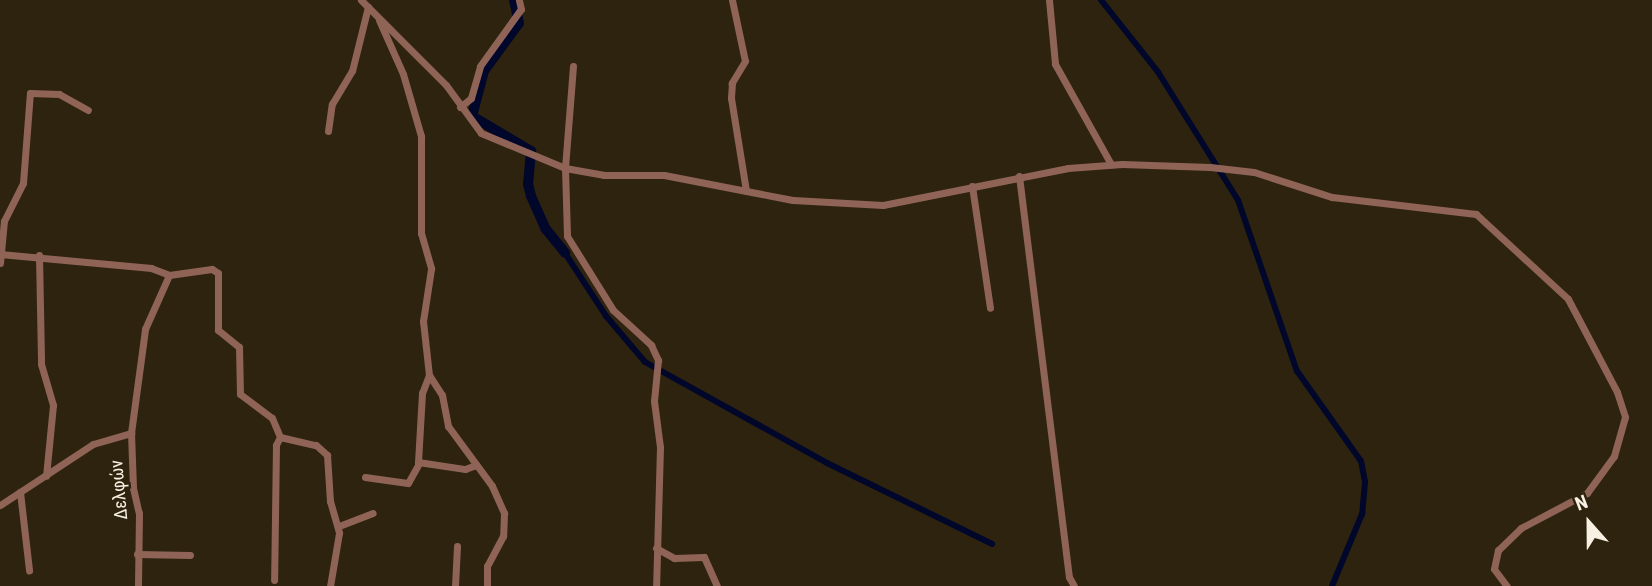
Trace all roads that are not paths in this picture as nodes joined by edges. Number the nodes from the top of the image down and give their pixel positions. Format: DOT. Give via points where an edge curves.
graph roads {
  1 [pos="361,0"];
  2 [pos="519,0"];
  3 [pos="732,0"];
  4 [pos="1049,0"];
  5 [pos="368,7"];
  6 [pos="378,16"];
  7 [pos="573,66"];
  8 [pos="460,107"];
  9 [pos="88,110"];
  10 [pos="328,131"];
  11 [pos="1111,164"];
  12 [pos="565,168"];
  13 [pos="1019,176"];
  14 [pos="972,186"];
  15 [pos="746,191"];
  16 [pos="39,255"];
  17 [pos="0,257"];
  18 [pos="169,275"];
  19 [pos="990,308"];
  20 [pos="429,375"];
  21 [pos="131,433"];
  22 [pos="280,437"];
  23 [pos="419,463"];
  24 [pos="476,466"];
  25 [pos="46,476"];
  26 [pos="365,477"];
  27 [pos="20,492"];
  28 [pos="0,506"];
  29 [pos="373,513"];
  30 [pos="339,526"];
  31 [pos="457,546"];
  32 [pos="656,548"];
  33 [pos="137,554"];
  34 [pos="190,555"];
  35 [pos="29,570"];
  36 [pos="274,580"];
  37 [pos="138,586"];
  38 [pos="330,586"];
  39 [pos="455,586"];
  40 [pos="487,586"];
  41 [pos="656,586"];
  42 [pos="717,586"];
  43 [pos="1074,586"];
  44 [pos="1507,586"];
  1 -- 5 [label="street"];
  2 -- 8 [label="street" via="517,15 480,66 471,98"];
  3 -- 15 [label="street" via="745,61 731,87"];
  4 -- 11 [label="street" via="1055,64"];
  5 -- 6 [label="street"];
  5 -- 10 [label="street" via="352,71 332,104"];
  6 -- 8 [label="street" via="446,85"];
  6 -- 20 [label="street" via="403,74 421,136 421,233 431,269 423,321"];
  7 -- 12 [label="street"];
  8 -- 12 [label="street" via="481,133"];
  9 -- 17 [label="street" via="59,94 30,93 23,183 4,221"];
  11 -- 13 [label="street"];
  11 -- 44 [label="street" via="1254,172 1332,197 1469,211 1502,233 1569,299 1622,404 1623,430 1607,470 1587,493 1521,528 1498,550 1494,569"];
  12 -- 15 [label="street" via="664,175"];
  12 -- 32 [label="street" via="565,227 572,247 613,310 651,345 658,359"];
  13 -- 14 [label="street"];
  13 -- 43 [label="street" via="1069,577"];
  14 -- 15 [label="street" via="883,205"];
  14 -- 19 [label="street"];
  16 -- 17 [label="street"];
  16 -- 18 [label="street" via="150,268"];
  16 -- 25 [label="street" via="41,364 53,405"];
  18 -- 21 [label="street, Δελφών" via="145,329"];
  18 -- 22 [label="street" via="218,273 218,330 239,347 240,394 272,418"];
  20 -- 23 [label="street" via="422,393"];
  20 -- 24 [label="street" via="442,395 448,426"];
  21 -- 25 [label="street" via="93,444"];
  21 -- 33 [label="street, Δελφών" via="139,513"];
  22 -- 30 [label="street" via="324,451 330,501"];
  22 -- 36 [label="street" via="276,445"];
  23 -- 24 [label="street" via="465,469"];
  23 -- 26 [label="street" via="408,483"];
  24 -- 40 [label="street" via="492,486 505,519 500,543 489,559"];
  25 -- 27 [label="street"];
  27 -- 28 [label="street"];
  27 -- 35 [label="street"];
  29 -- 30 [label="street"];
  30 -- 38 [label="street"];
  31 -- 39 [label="street"];
  32 -- 41 [label="street"];
  32 -- 42 [label="street" via="674,558 704,557"];
  33 -- 34 [label="street"];
  33 -- 37 [label="street, Δελφών"];
}
